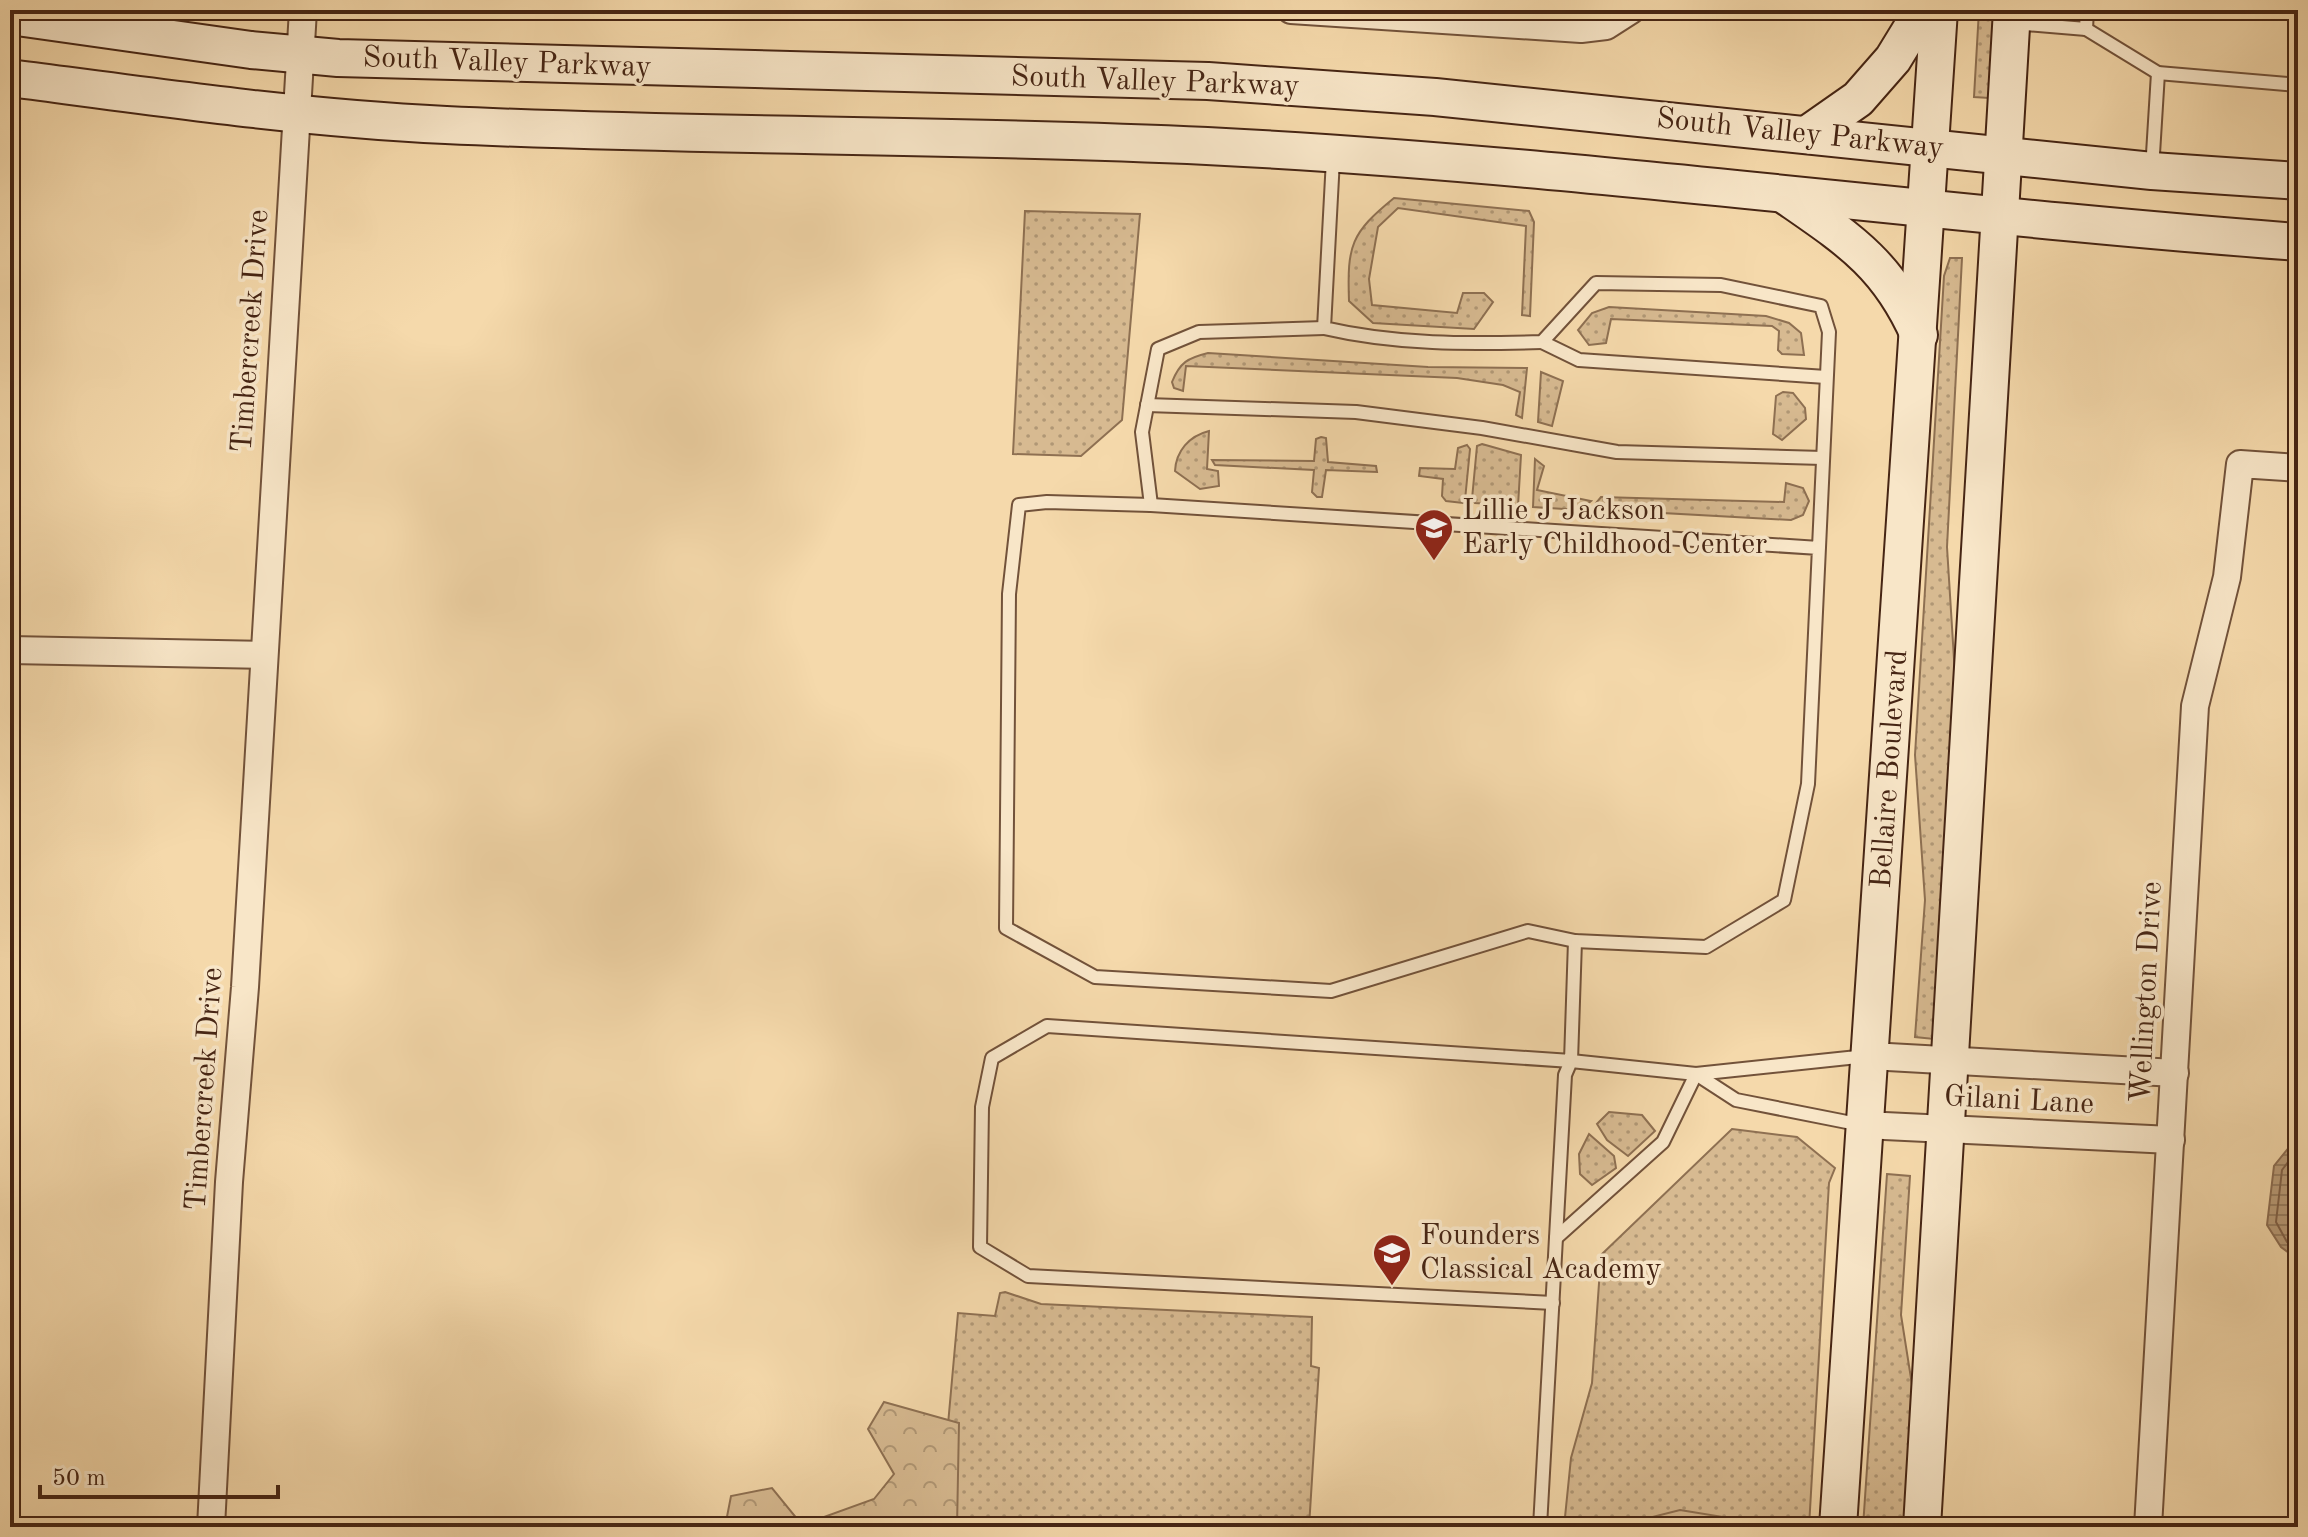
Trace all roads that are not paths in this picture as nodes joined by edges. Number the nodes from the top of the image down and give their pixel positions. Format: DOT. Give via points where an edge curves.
graph roads {
  1 [pos="303,10"];
  2 [pos="1291,10"];
  3 [pos="1923,10"];
  4 [pos="1939,10"];
  5 [pos="2087,10"];
  6 [pos="1629,12"];
  7 [pos="10,16"];
  8 [pos="2012,17"];
  9 [pos="2086,29"];
  10 [pos="300,54"];
  11 [pos="2158,73"];
  12 [pos="10,78"];
  13 [pos="2298,85"];
  14 [pos="296,115"];
  15 [pos="1808,134"];
  16 [pos="1932,147"];
  17 [pos="1333,155"];
  18 [pos="2004,155"];
  19 [pos="2152,171"];
  20 [pos="2298,181"];
  21 [pos="1782,193"];
  22 [pos="1928,209"];
  23 [pos="2000,217"];
  24 [pos="2298,242"];
  25 [pos="1324,328"];
  26 [pos="1920,337"];
  27 [pos="1542,342"];
  28 [pos="1826,377"];
  29 [pos="1147,405"];
  30 [pos="1823,458"];
  31 [pos="2298,468"];
  32 [pos="1151,505"];
  33 [pos="1819,548"];
  34 [pos="10,650"];
  35 [pos="263,655"];
  36 [pos="1575,941"];
  37 [pos="1870,1056"];
  38 [pos="1571,1061"];
  39 [pos="1952,1061"];
  40 [pos="2175,1073"];
  41 [pos="1696,1074"];
  42 [pos="1864,1125"];
  43 [pos="1948,1129"];
  44 [pos="2171,1140"];
  45 [pos="1556,1238"];
  46 [pos="1553,1303"];
  47 [pos="211,1527"];
  48 [pos="1540,1527"];
  49 [pos="1838,1527"];
  50 [pos="1922,1527"];
  51 [pos="2148,1527"];
  1 -- 10 [label="street, Timbercreek Drive"];
  2 -- 6 [label="street" via="1581,29 1606,26"];
  3 -- 15 [label="main road" via="1893,59 1858,99"];
  4 -- 16 [label="main road, Bellaire Boulevard"];
  5 -- 9 [label="lane"];
  7 -- 10 [label="main road, South Valley Parkway"];
  8 -- 9 [label="lane"];
  8 -- 18 [label="main road"];
  9 -- 11 [label="lane"];
  10 -- 14 [label="street, Timbercreek Drive"];
  10 -- 15 [label="main road, South Valley Parkway" via="532,65 1208,81 1435,97"];
  11 -- 13 [label="lane"];
  11 -- 19 [label="lane"];
  12 -- 14 [label="main road, South Valley Parkway"];
  14 -- 17 [label="main road, South Valley Parkway" via="445,125 1207,146"];
  14 -- 35 [label="street, Timbercreek Drive"];
  15 -- 16 [label="main road, South Valley Parkway"];
  16 -- 18 [label="main road, South Valley Parkway"];
  16 -- 22 [label="main road, Bellaire Boulevard"];
  17 -- 21 [label="main road, South Valley Parkway"];
  17 -- 25 [label="lane"];
  18 -- 19 [label="main road, South Valley Parkway"];
  18 -- 23 [label="main road"];
  19 -- 20 [label="main road, South Valley Parkway"];
  21 -- 22 [label="main road, South Valley Parkway"];
  21 -- 26 [label="main road" via="1861,248 1903,299"];
  22 -- 23 [label="main road, South Valley Parkway"];
  22 -- 26 [label="main road, Bellaire Boulevard"];
  23 -- 24 [label="main road, South Valley Parkway"];
  23 -- 39 [label="main road"];
  25 -- 27 [label="lane" via="1374,340"];
  25 -- 29 [label="lane" via="1199,332 1158,349"];
  26 -- 37 [label="main road, Bellaire Boulevard"];
  27 -- 28 [label="lane" via="1579,360"];
  27 -- 28 [label="lane" via="1596,283 1721,285 1821,306 1829,332"];
  28 -- 30 [label="lane"];
  29 -- 30 [label="lane" via="1356,412 1617,452"];
  29 -- 32 [label="lane" via="1142,432"];
  30 -- 33 [label="lane"];
  31 -- 40 [label="street, Wellington Drive" via="2240,464 2227,577 2195,706"];
  32 -- 33 [label="lane"];
  32 -- 36 [label="lane" via="1019,505 1009,594 1006,928 1095,977 1331,991 1528,931"];
  33 -- 36 [label="lane" via="1808,784 1784,900 1706,947"];
  34 -- 35 [label="street"];
  35 -- 47 [label="street, Timbercreek Drive"];
  36 -- 38 [label="lane"];
  37 -- 39 [label="street, Gilani Lane"];
  37 -- 41 [label="lane"];
  37 -- 42 [label="main road, Bellaire Boulevard"];
  38 -- 41 [label="lane"];
  38 -- 45 [label="lane" via="1565,1075"];
  38 -- 46 [label="lane" via="1047,1026 992,1058 982,1107 980,1247 1028,1276"];
  39 -- 40 [label="street, Gilani Lane"];
  39 -- 43 [label="main road"];
  40 -- 44 [label="street, Wellington Drive"];
  41 -- 42 [label="lane" via="1736,1100"];
  41 -- 45 [label="lane" via="1663,1142"];
  42 -- 43 [label="street, Gilani Lane"];
  42 -- 49 [label="main road, Bellaire Boulevard"];
  43 -- 44 [label="street, Gilani Lane"];
  43 -- 50 [label="main road"];
  44 -- 51 [label="street, Wellington Drive"];
  45 -- 46 [label="lane"];
  46 -- 48 [label="lane"];
}
